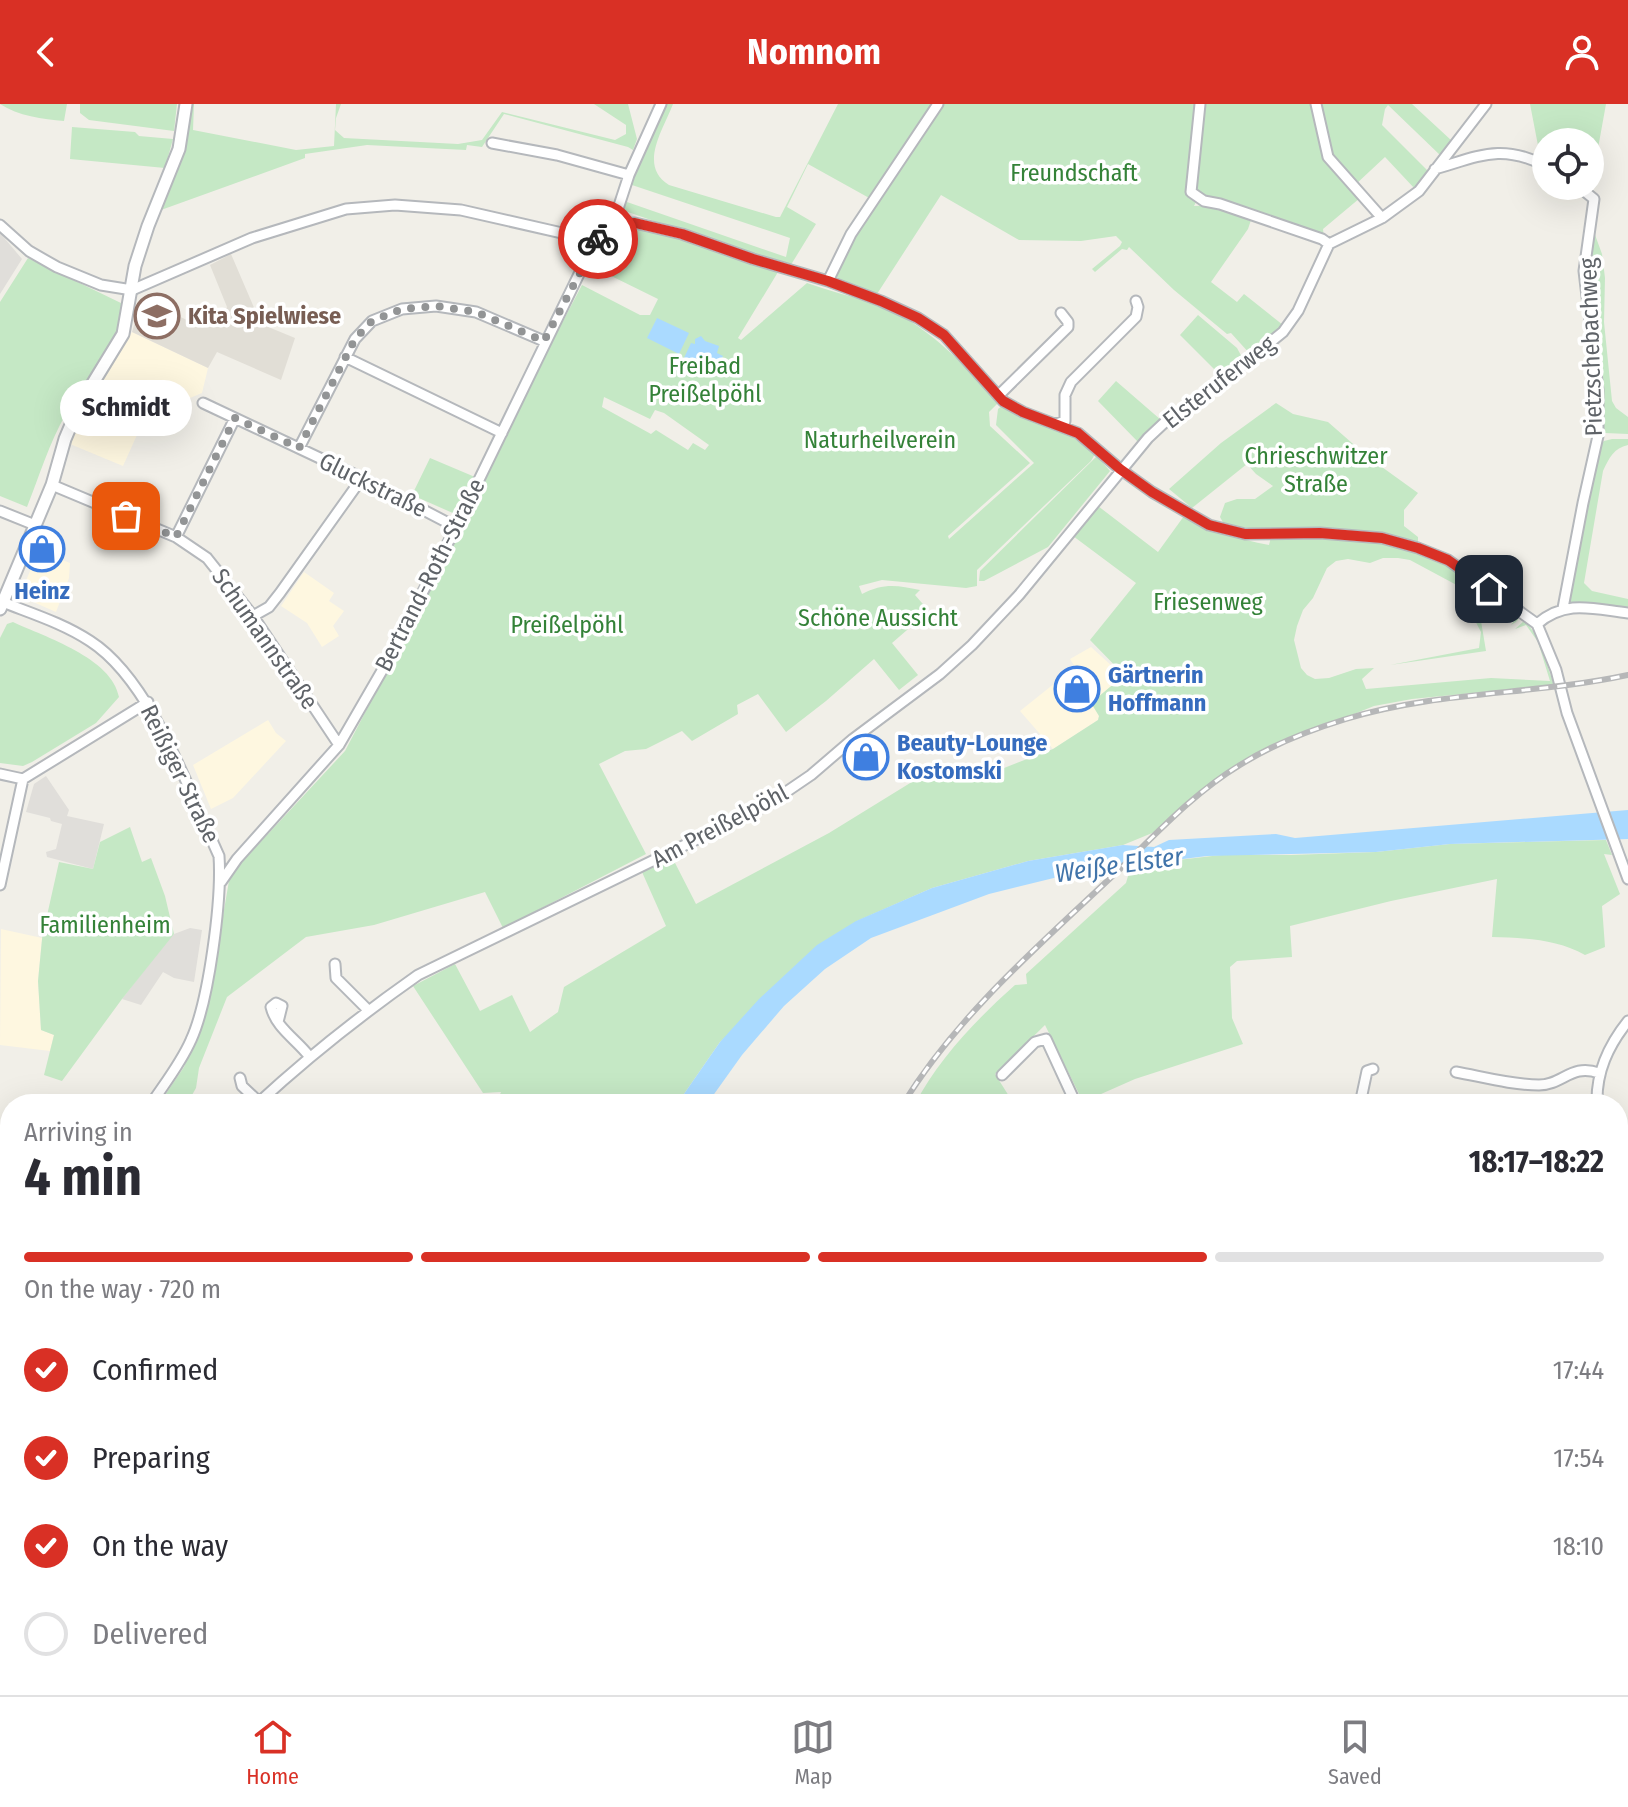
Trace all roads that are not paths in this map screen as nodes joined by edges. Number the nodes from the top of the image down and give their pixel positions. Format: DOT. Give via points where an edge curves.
graph roads {
  1 [pos="186,104"];
  2 [pos="661,104"];
  3 [pos="938,104"];
  4 [pos="1200,104"];
  5 [pos="1316,104"];
  6 [pos="1486,104"];
  7 [pos="492,143"];
  8 [pos="1532,160"];
  9 [pos="1435,169"];
  10 [pos="629,175"];
  11 [pos="1594,200"];
  12 [pos="1382,218"];
  13 [pos="613,224"];
  14 [pos="0,225"];
  15 [pos="597,241"];
  16 [pos="1329,244"];
  17 [pos="828,281"];
  18 [pos="132,290"];
  19 [pos="1136,301"];
  20 [pos="1061,313"];
  21 [pos="544,341"];
  22 [pos="345,357"];
  23 [pos="999,395"];
  24 [pos="203,403"];
  25 [pos="235,418"];
  26 [pos="1052,424"];
  27 [pos="502,433"];
  28 [pos="299,448"];
  29 [pos="1120,469"];
  30 [pos="362,478"];
  31 [pos="52,485"];
  32 [pos="0,511"];
  33 [pos="35,525"];
  34 [pos="456,527"];
  35 [pos="176,537"];
  36 [pos="1,604"];
  37 [pos="1563,608"];
  38 [pos="1628,613"];
  39 [pos="253,616"];
  40 [pos="1537,624"];
  41 [pos="148,702"];
  42 [pos="339,745"];
  43 [pos="0,774"];
  44 [pos="23,779"];
  45 [pos="1628,879"];
  46 [pos="221,882"];
  47 [pos="0,885"];
  48 [pos="335,964"];
  49 [pos="368,1010"];
  50 [pos="1628,1021"];
  51 [pos="278,1022"];
  52 [pos="309,1056"];
  53 [pos="1373,1069"];
  54 [pos="1456,1072"];
  55 [pos="1599,1073"];
  56 [pos="1002,1075"];
  57 [pos="240,1078"];
  58 [pos="157,1094"];
  59 [pos="250,1094"];
  60 [pos="268,1094"];
  61 [pos="1071,1094"];
  62 [pos="1362,1094"];
  63 [pos="1598,1094"];
  1 -- 18 [label="street" via="179,149 148,226"];
  2 -- 10 [label="street"];
  3 -- 17 [label="street" via="851,234"];
  4 -- 16 [label="street" via="1191,192"];
  5 -- 12 [label="street" via="1328,157"];
  6 -- 9 [label="street"];
  7 -- 10 [label="street"];
  8 -- 9 [label="street" via="1502,151"];
  9 -- 12 [label="street" via="1419,191"];
  10 -- 13 [label="street"];
  11 -- 37 [label="street, Pietzschebachweg" via="1584,271 1598,436"];
  12 -- 16 [label="street"];
  13 -- 15 [label="street, Bertrand-Roth-Straße"];
  13 -- 17 [label="street" via="635,223 682,234"];
  14 -- 18 [label="street" via="57,267 101,285"];
  15 -- 18 [label="street" via="461,210 395,205 346,209 252,238"];
  15 -- 21 [label="street, Bertrand-Roth-Straße"];
  16 -- 29 [label="street, Elsteruferweg" via="1283,332 1164,423"];
  17 -- 23 [label="street" via="918,318 944,335"];
  18 -- 31 [label="street" via="123,334 79,406"];
  19 -- 26 [label="street" via="1136,317 1071,382 1065,421"];
  20 -- 23 [label="street" via="1068,327"];
  21 -- 22 [label="street" via="476,312 436,306 402,309 372,321"];
  21 -- 27 [label="street, Bertrand-Roth-Straße"];
  22 -- 27 [label="street"];
  22 -- 28 [label="street"];
  23 -- 26 [label="street"];
  24 -- 25 [label="street, Gluckstraße"];
  25 -- 28 [label="street, Gluckstraße"];
  25 -- 35 [label="street"];
  26 -- 29 [label="street" via="1078,433"];
  27 -- 34 [label="street, Bertrand-Roth-Straße"];
  28 -- 30 [label="street, Gluckstraße"];
  29 -- 40 [label="street" via="1188,514 1229,531 1382,538 1418,548 1448,560"];
  29 -- 49 [label="street, Am Preißelpöhl" via="972,645 811,775 767,805 418,975"];
  30 -- 34 [label="street, Gluckstraße"];
  30 -- 39 [label="street" via="269,607"];
  31 -- 33 [label="street"];
  31 -- 35 [label="street, Schumannstraße"];
  32 -- 33 [label="street"];
  33 -- 36 [label="street"];
  34 -- 42 [label="street, Bertrand-Roth-Straße"];
  35 -- 39 [label="street, Schumannstraße" via="217,568"];
  36 -- 41 [label="street, Reißiger Straße" via="93,642"];
  37 -- 38 [label="street"];
  37 -- 40 [label="street"];
  39 -- 42 [label="street, Schumannstraße"];
  40 -- 45 [label="street"];
  41 -- 44 [label="street"];
  41 -- 46 [label="street, Reißiger Straße" via="219,856"];
  42 -- 46 [label="street, Bertrand-Roth-Straße"];
  43 -- 44 [label="street"];
  44 -- 47 [label="street"];
  46 -- 58 [label="street, Reißiger Straße" via="192,1039"];
  48 -- 49 [label="street" via="336,978"];
  49 -- 52 [label="street, Am Preißelpöhl"];
  50 -- 55 [label="street"];
  51 -- 52 [label="street"];
  52 -- 60 [label="street, Am Preißelpöhl"];
  53 -- 62 [label="street" via="1367,1071"];
  54 -- 55 [label="street" via="1542,1085 1574,1071"];
  55 -- 63 [label="street"];
  56 -- 61 [label="street" via="1035,1042 1046,1039"];
  57 -- 59 [label="street"];
}
